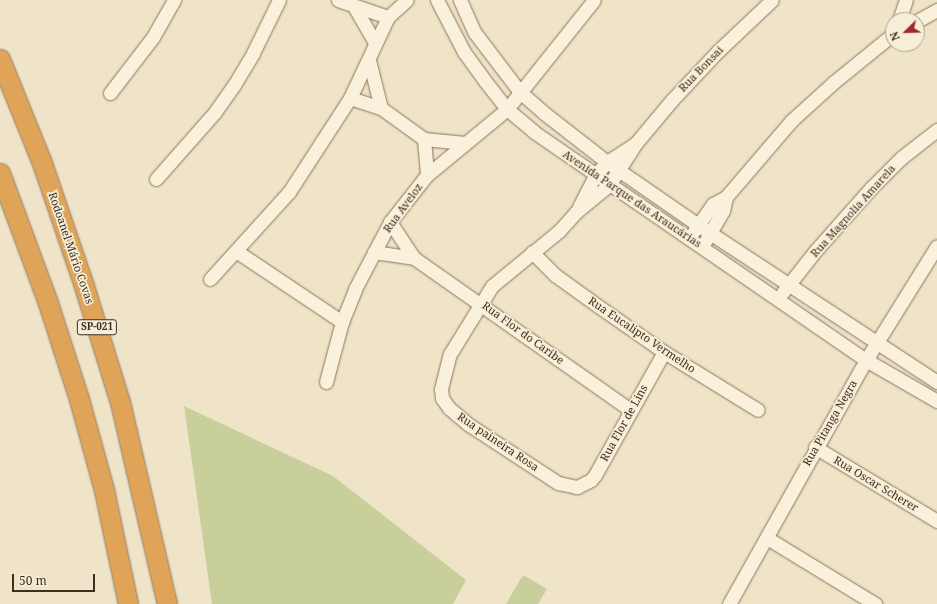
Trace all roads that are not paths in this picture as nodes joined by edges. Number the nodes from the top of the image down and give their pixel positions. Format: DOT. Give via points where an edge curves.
graph roads {
  1 [pos="174,0"];
  2 [pos="278,0"];
  3 [pos="338,0"];
  4 [pos="407,0"];
  5 [pos="437,0"];
  6 [pos="460,0"];
  7 [pos="594,0"];
  8 [pos="772,0"];
  9 [pos="906,0"];
  10 [pos="355,8"];
  11 [pos="937,10"];
  12 [pos="902,12"];
  13 [pos="388,17"];
  14 [pos="925,17"];
  15 [pos="885,41"];
  16 [pos="375,42"];
  17 [pos="0,59"];
  18 [pos="369,60"];
  19 [pos="520,92"];
  20 [pos="110,93"];
  21 [pos="350,98"];
  22 [pos="381,108"];
  23 [pos="507,109"];
  24 [pos="937,130"];
  25 [pos="424,139"];
  26 [pos="465,143"];
  27 [pos="636,143"];
  28 [pos="607,162"];
  29 [pos="620,170"];
  30 [pos="0,173"];
  31 [pos="427,175"];
  32 [pos="595,175"];
  33 [pos="156,179"];
  34 [pos="609,185"];
  35 [pos="726,197"];
  36 [pos="576,212"];
  37 [pos="390,222"];
  38 [pos="698,225"];
  39 [pos="711,233"];
  40 [pos="688,238"];
  41 [pos="701,247"];
  42 [pos="236,252"];
  43 [pos="374,252"];
  44 [pos="532,252"];
  45 [pos="935,253"];
  46 [pos="414,258"];
  47 [pos="210,279"];
  48 [pos="788,285"];
  49 [pos="778,300"];
  50 [pos="480,302"];
  51 [pos="342,322"];
  52 [pos="876,344"];
  53 [pos="664,352"];
  54 [pos="866,360"];
  55 [pos="932,379"];
  56 [pos="326,382"];
  57 [pos="919,390"];
  58 [pos="937,401"];
  59 [pos="630,410"];
  60 [pos="758,410"];
  61 [pos="816,447"];
  62 [pos="577,487"];
  63 [pos="937,521"];
  64 [pos="767,538"];
  65 [pos="128,604"];
  66 [pos="167,604"];
  67 [pos="728,604"];
  68 [pos="875,604"];
  1 -- 20 [label="street" via="152,37"];
  2 -- 33 [label="street" via="253,53 215,112"];
  3 -- 10 [label="street"];
  4 -- 13 [label="street"];
  5 -- 23 [label="street, Avenida Parque das Araucárias" via="464,52"];
  6 -- 19 [label="street, Avenida Parque das Araucárias" via="475,33"];
  7 -- 19 [label="street, Rua Aveloz"];
  8 -- 27 [label="street, Rua Bonsai" via="718,51"];
  9 -- 12 [label="street"];
  10 -- 13 [label="street"];
  10 -- 16 [label="street"];
  11 -- 14 [label="street"];
  13 -- 16 [label="street"];
  15 -- 35 [label="street" via="792,120"];
  16 -- 18 [label="street"];
  17 -- 66 [label="highway, Rodoanel Mário Covas / SP-021" via="42,163 120,402"];
  18 -- 21 [label="street"];
  18 -- 22 [label="street"];
  19 -- 23 [label="street, Rua Aveloz"];
  19 -- 28 [label="street, Avenida Parque das Araucárias"];
  21 -- 22 [label="street"];
  21 -- 42 [label="street" via="289,192"];
  22 -- 25 [label="street"];
  23 -- 26 [label="street, Rua Aveloz"];
  23 -- 32 [label="street, Avenida Parque das Araucárias" via="534,132"];
  24 -- 48 [label="street, Rua Magnolia Amarela" via="901,158 871,188"];
  25 -- 26 [label="street"];
  25 -- 31 [label="street"];
  26 -- 31 [label="street, Rua Aveloz"];
  27 -- 28 [label="street"];
  27 -- 29 [label="street"];
  28 -- 29 [label="street, Avenida Parque das Araucárias"];
  28 -- 32 [label="street"];
  29 -- 34 [label="street"];
  29 -- 38 [label="street, Avenida Parque das Araucárias"];
  30 -- 65 [label="highway" via="48,303 79,399 104,490"];
  31 -- 37 [label="street, Rua Aveloz"];
  32 -- 34 [label="street, Avenida Parque das Araucárias"];
  32 -- 36 [label="street"];
  34 -- 36 [label="street"];
  34 -- 40 [label="street, Avenida Parque das Araucárias"];
  35 -- 38 [label="street" via="713,204"];
  35 -- 39 [label="street" via="723,211"];
  36 -- 44 [label="street, Rua paineira Rosa" via="559,231"];
  37 -- 43 [label="street, Rua Aveloz"];
  37 -- 46 [label="street"];
  38 -- 39 [label="street, Avenida Parque das Araucárias"];
  38 -- 40 [label="street"];
  39 -- 41 [label="street"];
  39 -- 48 [label="street, Avenida Parque das Araucárias"];
  40 -- 41 [label="street, Avenida Parque das Araucárias"];
  41 -- 49 [label="street, Avenida Parque das Araucárias"];
  42 -- 47 [label="street"];
  42 -- 51 [label="street"];
  43 -- 46 [label="street"];
  43 -- 51 [label="street, Rua Aveloz"];
  44 -- 50 [label="street, Rua paineira Rosa" via="492,286"];
  44 -- 53 [label="street, Rua Eucalipto Vermelho" via="555,275"];
  45 -- 52 [label="street, Rua Pitanga Negra"];
  46 -- 50 [label="street, Rua Flor do Caribe"];
  48 -- 49 [label="street, Rua Magnolia Amarela"];
  48 -- 52 [label="street, Avenida Parque das Araucárias"];
  49 -- 54 [label="street, Avenida Parque das Araucárias"];
  50 -- 59 [label="street, Rua Flor do Caribe"];
  50 -- 62 [label="street, Rua paineira Rosa" via="450,354 441,389 442,398 449,408 474,428 558,482"];
  51 -- 56 [label="street, Rua Aveloz"];
  52 -- 54 [label="street, Rua Pitanga Negra"];
  52 -- 55 [label="street, Avenida Parque das Araucárias"];
  53 -- 59 [label="street, Rua Flor de Lins"];
  53 -- 60 [label="street, Rua Eucalipto Vermelho"];
  54 -- 57 [label="street, Avenida Parque das Araucárias"];
  54 -- 61 [label="street, Rua Pitanga Negra"];
  55 -- 57 [label="street"];
  57 -- 58 [label="street, Avenida Parque das Araucárias"];
  59 -- 62 [label="street, Rua Flor de Lins" via="595,475"];
  61 -- 63 [label="street, Rua Oscar Scherer"];
  61 -- 64 [label="street, Rua Pitanga Negra"];
  64 -- 67 [label="street, Rua Pitanga Negra"];
  64 -- 68 [label="street"];
}
